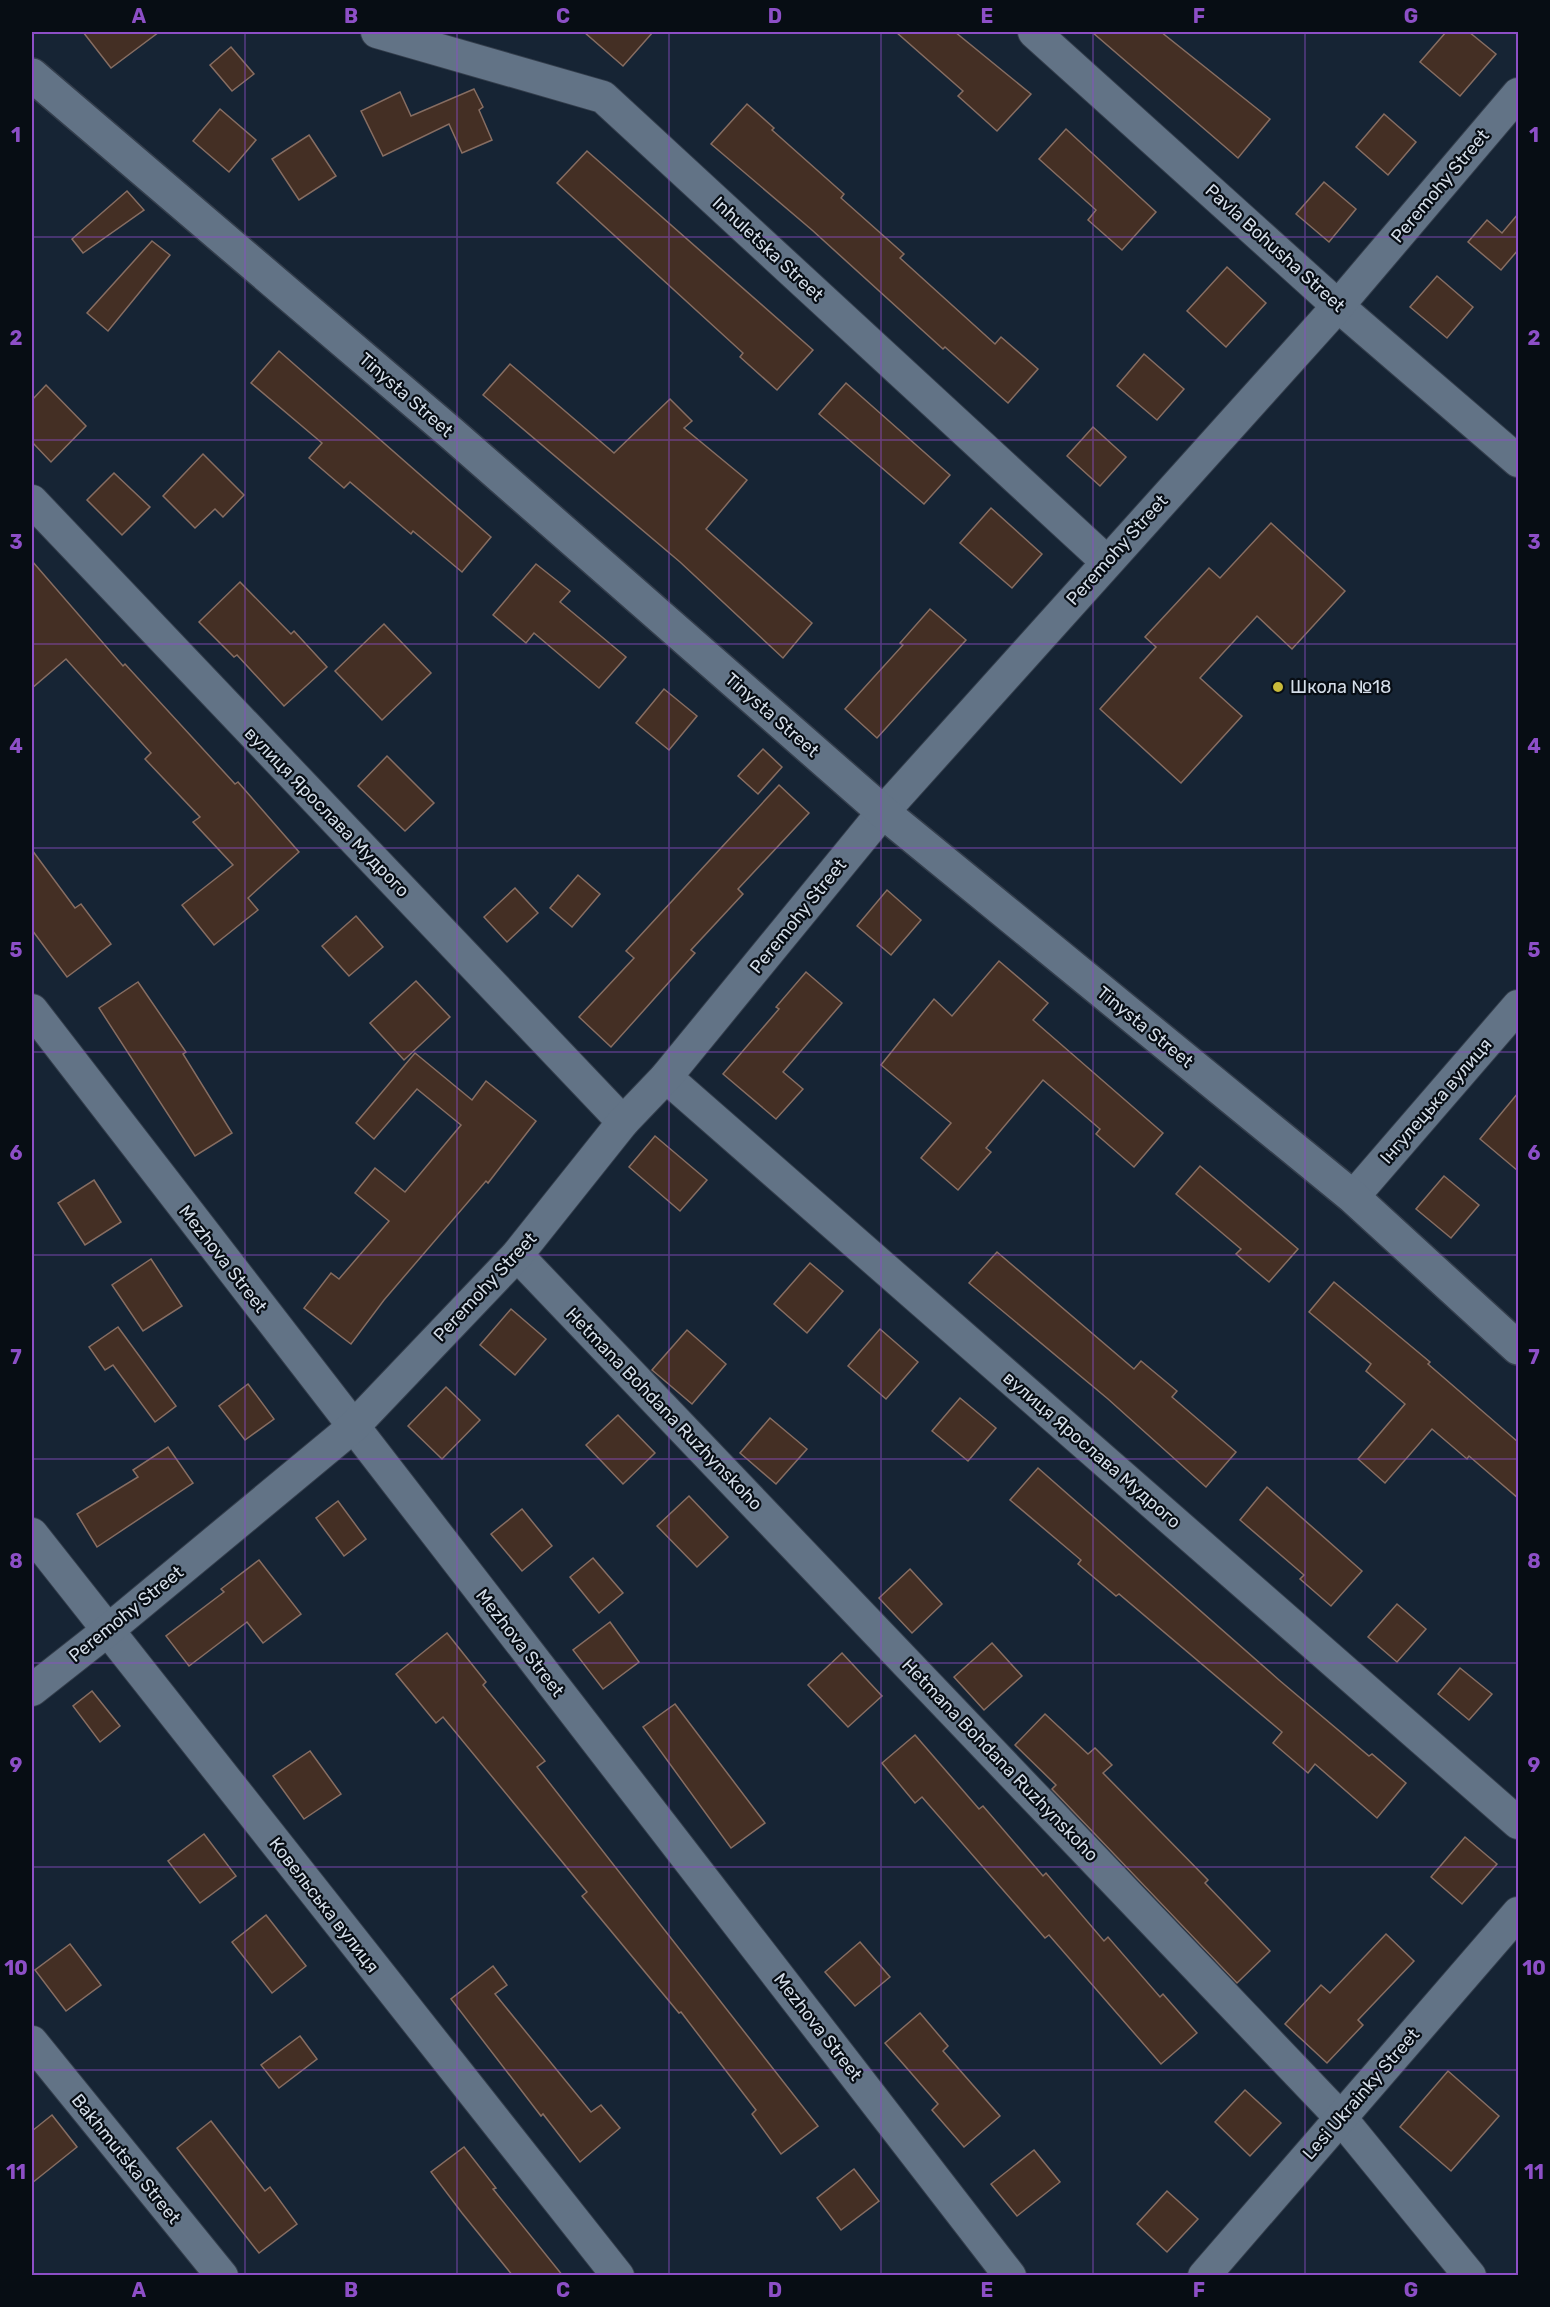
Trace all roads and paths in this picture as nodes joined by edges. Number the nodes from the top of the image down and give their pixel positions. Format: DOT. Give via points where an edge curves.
graph roads {
  1 [pos="377,32"];
  2 [pos="1034,32"];
  3 [pos="32,75"];
  4 [pos="1518,94"];
  5 [pos="1338,306"];
  6 [pos="1518,461"];
  7 [pos="32,501"];
  8 [pos="1106,561"];
  9 [pos="883,812"];
  10 [pos="1518,1006"];
  11 [pos="32,1010"];
  12 [pos="666,1077"];
  13 [pos="623,1122"];
  14 [pos="1353,1197"];
  15 [pos="517,1255"];
  16 [pos="1518,1348"];
  17 [pos="353,1427"];
  18 [pos="32,1534"];
  19 [pos="107,1631"];
  20 [pos="32,1690"];
  21 [pos="1518,1823"];
  22 [pos="1518,1913"];
  23 [pos="32,2042"];
  24 [pos="1341,2116"];
  25 [pos="222,2276"];
  26 [pos="618,2276"];
  27 [pos="1010,2276"];
  28 [pos="1204,2276"];
  29 [pos="1470,2276"];
  1 -- 8 [label="street, Inhuletska Street" via="603,97"];
  2 -- 5 [label="street, Pavla Bohusha Street"];
  3 -- 9 [label="street, Tinysta Street" via="451,433"];
  4 -- 5 [label="street, Peremohy Street"];
  5 -- 6 [label="street, Pavla Bohusha Street"];
  5 -- 8 [label="street, Peremohy Street"];
  7 -- 13 [label="street, вулиця Ярослава Мудрого"];
  8 -- 9 [label="street, Peremohy Street"];
  9 -- 12 [label="street, Peremohy Street"];
  9 -- 14 [label="street, Tinysta Street"];
  10 -- 14 [label="street, Інгулецька вулиця"];
  11 -- 17 [label="street, Mezhova Street"];
  12 -- 13 [label="street, Peremohy Street"];
  12 -- 21 [label="street, вулиця Ярослава Мудрого"];
  13 -- 15 [label="street, Peremohy Street"];
  14 -- 16 [label="street, Tinysta Street"];
  15 -- 17 [label="street, Peremohy Street"];
  15 -- 24 [label="street, Hetmana Bohdana Ruzhynskoho"];
  17 -- 19 [label="street, Peremohy Street"];
  17 -- 27 [label="street, Mezhova Street"];
  18 -- 19 [label="street, Ковельська вулиця"];
  19 -- 20 [label="street, Peremohy Street"];
  19 -- 26 [label="street, Ковельська вулиця"];
  22 -- 24 [label="street, Lesi Ukrainky Street"];
  23 -- 25 [label="street, Bakhmutska Street"];
  24 -- 28 [label="street, Lesi Ukrainky Street"];
  24 -- 29 [label="street, Hetmana Bohdana Ruzhynskoho"];
}
